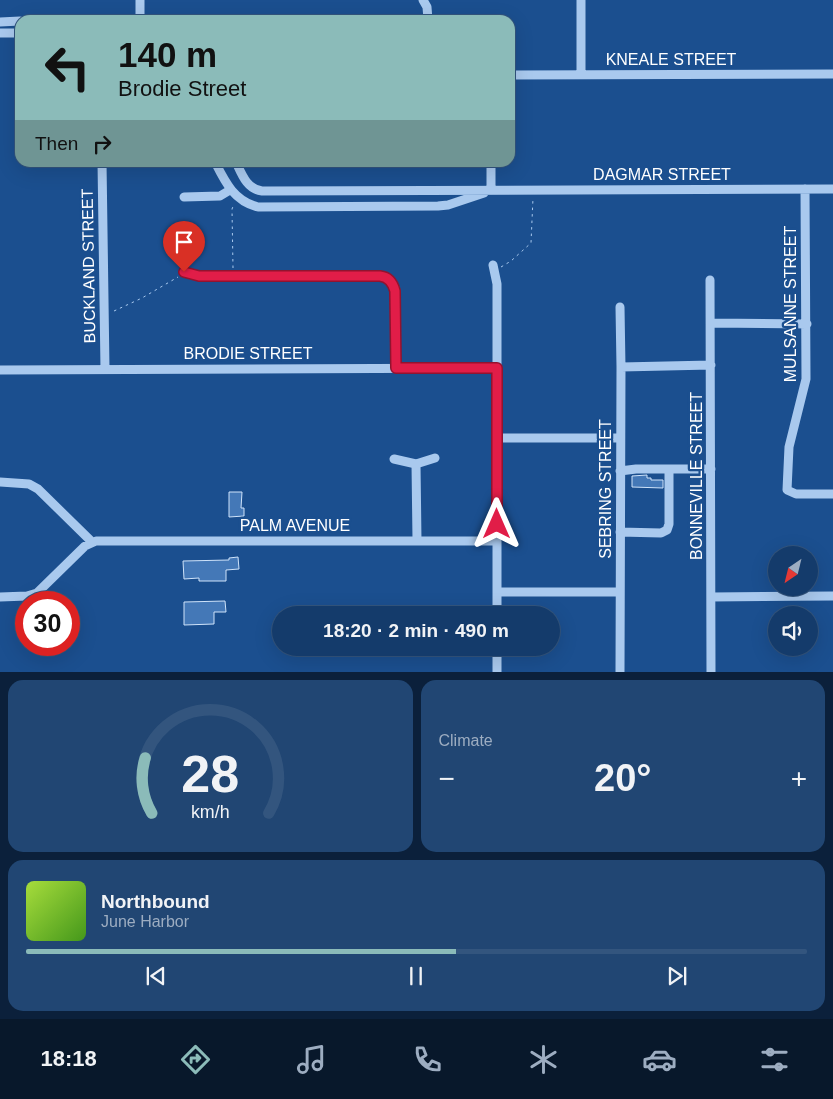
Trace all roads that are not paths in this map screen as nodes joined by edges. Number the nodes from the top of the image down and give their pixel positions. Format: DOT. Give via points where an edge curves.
graph roads {
  1 [pos="140,0"];
  2 [pos="424,0"];
  3 [pos="581,0"];
  4 [pos="140,15"];
  5 [pos="428,15"];
  6 [pos="15,21"];
  7 [pos="0,22"];
  8 [pos="0,33"];
  9 [pos="15,33"];
  10 [pos="581,74"];
  11 [pos="833,74"];
  12 [pos="515,75"];
  13 [pos="102,167"];
  14 [pos="218,167"];
  15 [pos="238,167"];
  16 [pos="491,167"];
  17 [pos="805,189"];
  18 [pos="833,189"];
  19 [pos="230,190"];
  20 [pos="491,190"];
  21 [pos="184,197"];
  22 [pos="494,269"];
  23 [pos="185,272"];
  24 [pos="710,280"];
  25 [pos="620,307"];
  26 [pos="710,323"];
  27 [pos="806,324"];
  28 [pos="711,365"];
  29 [pos="621,367"];
  30 [pos="396,368"];
  31 [pos="497,368"];
  32 [pos="105,369"];
  33 [pos="0,370"];
  34 [pos="498,438"];
  35 [pos="620,438"];
  36 [pos="435,458"];
  37 [pos="394,459"];
  38 [pos="416,464"];
  39 [pos="669,469"];
  40 [pos="711,469"];
  41 [pos="620,470"];
  42 [pos="0,482"];
  43 [pos="833,494"];
  44 [pos="620,532"];
  45 [pos="417,540"];
  46 [pos="497,541"];
  47 [pos="92,542"];
  48 [pos="497,592"];
  49 [pos="620,592"];
  50 [pos="833,596"];
  51 [pos="0,597"];
  52 [pos="710,597"];
  53 [pos="497,606"];
  54 [pos="497,656"];
  55 [pos="497,672"];
  56 [pos="620,672"];
  57 [pos="711,672"];
  1 -- 4 [label="street"];
  2 -- 5 [label="street"];
  3 -- 10 [label="street"];
  6 -- 7 [label="street"];
  8 -- 9 [label="street"];
  10 -- 11 [label="street, KNEALE STREET"];
  10 -- 12 [label="street, KNEALE STREET"];
  13 -- 32 [label="street, BUCKLAND STREET"];
  14 -- 19 [label="street"];
  15 -- 20 [label="street, DAGMAR STREET" via="253,189 265,191"];
  16 -- 20 [label="street"];
  17 -- 18 [label="street, DAGMAR STREET"];
  17 -- 20 [label="street, DAGMAR STREET"];
  17 -- 27 [label="street, MULSANNE STREET"];
  19 -- 20 [label="street, DAGMAR STREET" via="249,204 260,207 438,206"];
  19 -- 21 [label="street" via="220,196"];
  22 -- 31 [label="street" via="497,284"];
  23 -- 30 [label="street" via="199,276 388,278 395,291"];
  24 -- 26 [label="street, BONNEVILLE STREET"];
  25 -- 29 [label="street, SEBRING STREET"];
  26 -- 27 [label="street"];
  26 -- 28 [label="street, BONNEVILLE STREET"];
  27 -- 43 [label="street, MULSANNE STREET" via="806,379 789,448 787,490 796,494"];
  28 -- 29 [label="street"];
  28 -- 40 [label="street, BONNEVILLE STREET"];
  29 -- 35 [label="street, SEBRING STREET"];
  30 -- 31 [label="street, BRODIE STREET"];
  30 -- 32 [label="street, BRODIE STREET"];
  31 -- 34 [label="street"];
  32 -- 33 [label="street, BRODIE STREET"];
  34 -- 35 [label="street"];
  34 -- 46 [label="street"];
  35 -- 41 [label="street, SEBRING STREET"];
  36 -- 38 [label="street"];
  37 -- 38 [label="street"];
  38 -- 45 [label="street"];
  39 -- 40 [label="street"];
  39 -- 41 [label="street"];
  39 -- 44 [label="street" via="668,529 661,533"];
  40 -- 52 [label="street, BONNEVILLE STREET"];
  41 -- 44 [label="street, SEBRING STREET"];
  42 -- 47 [label="street" via="29,484 38,489"];
  44 -- 49 [label="street, SEBRING STREET"];
  45 -- 46 [label="street, PALM AVENUE"];
  45 -- 47 [label="street, PALM AVENUE"];
  46 -- 48 [label="street"];
  47 -- 51 [label="street" via="37,593"];
  48 -- 49 [label="street"];
  48 -- 53 [label="street"];
  49 -- 56 [label="street, SEBRING STREET"];
  50 -- 52 [label="street"];
  52 -- 57 [label="street, BONNEVILLE STREET"];
  54 -- 55 [label="street"];
}
